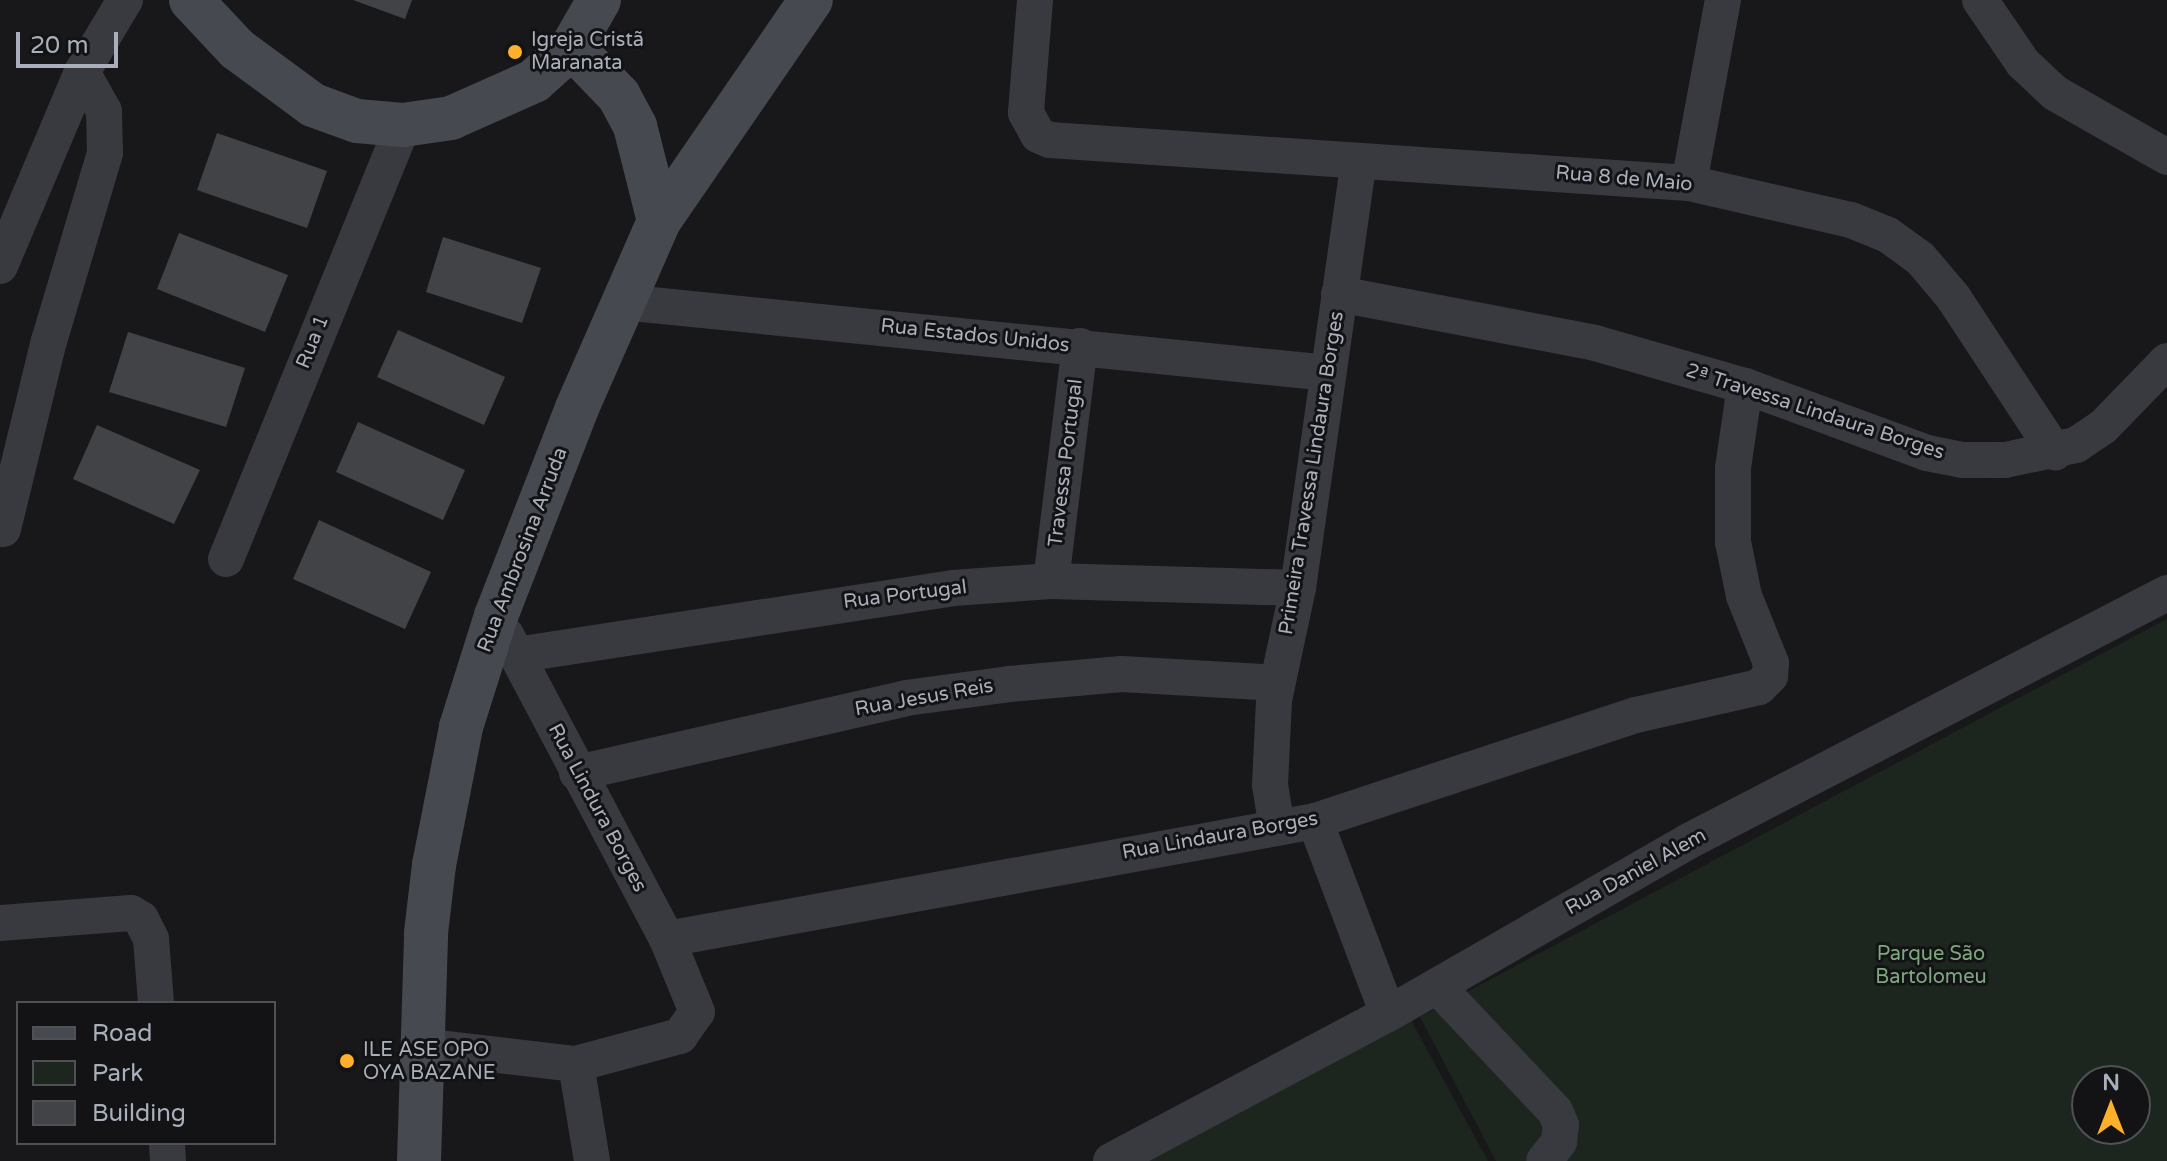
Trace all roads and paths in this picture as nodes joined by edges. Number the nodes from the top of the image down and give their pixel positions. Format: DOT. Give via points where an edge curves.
graph roads {
  1 [pos="125,0"];
  2 [pos="191,0"];
  3 [pos="599,0"];
  4 [pos="811,0"];
  5 [pos="1035,0"];
  6 [pos="1723,0"];
  7 [pos="1980,0"];
  8 [pos="572,47"];
  9 [pos="82,72"];
  10 [pos="403,125"];
  11 [pos="2167,157"];
  12 [pos="1358,164"];
  13 [pos="1689,183"];
  14 [pos="659,221"];
  15 [pos="0,266"];
  16 [pos="1339,294"];
  17 [pos="622,302"];
  18 [pos="1080,346"];
  19 [pos="2167,361"];
  20 [pos="1328,373"];
  21 [pos="1745,386"];
  22 [pos="2055,452"];
  23 [pos="3,529"];
  24 [pos="226,559"];
  25 [pos="1051,581"];
  26 [pos="1298,588"];
  27 [pos="2167,593"];
  28 [pos="496,616"];
  29 [pos="516,655"];
  30 [pos="1276,683"];
  31 [pos="577,773"];
  32 [pos="1315,821"];
  33 [pos="1277,828"];
  34 [pos="0,923"];
  35 [pos="667,939"];
  36 [pos="1437,986"];
  37 [pos="156,1001"];
  38 [pos="1388,1014"];
  39 [pos="420,1046"];
  40 [pos="576,1064"];
  41 [pos="419,1161"];
  42 [pos="592,1161"];
  43 [pos="1111,1161"];
  44 [pos="1544,1161"];
  1 -- 9 [label="street"];
  2 -- 10 [label="street" via="237,49 313,105 357,121"];
  3 -- 8 [label="street"];
  4 -- 14 [label="street, Rua Ambrosina Arruda"];
  5 -- 12 [label="street, Rua 8 de Maio" via="1026,99 1030,125 1050,140"];
  6 -- 13 [label="street"];
  7 -- 11 [label="street" via="2023,63 2055,93"];
  8 -- 10 [label="street" via="534,81 492,103 451,118"];
  8 -- 14 [label="street" via="619,96 635,126"];
  9 -- 15 [label="street"];
  9 -- 23 [label="street" via="104,111 105,153 49,341"];
  10 -- 24 [label="street, Rua 1"];
  12 -- 13 [label="street, Rua 8 de Maio"];
  12 -- 16 [label="street, Primeira Travessa Lindaura Borges"];
  13 -- 22 [label="street, Rua 8 de Maio" via="1851,220 1888,235 1920,258 1953,297"];
  14 -- 17 [label="street, Rua Ambrosina Arruda"];
  16 -- 20 [label="street, Primeira Travessa Lindaura Borges"];
  16 -- 21 [label="street, 2ª Travessa Lindaura Borges" via="1595,343"];
  17 -- 18 [label="street, Rua Estados Unidos"];
  17 -- 28 [label="street, Rua Ambrosina Arruda"];
  18 -- 20 [label="street, Rua Estados Unidos"];
  18 -- 25 [label="street, Travessa Portugal"];
  19 -- 22 [label="street, 2ª Travessa Lindaura Borges" via="2103,427"];
  20 -- 26 [label="street, Primeira Travessa Lindaura Borges"];
  21 -- 22 [label="street, 2ª Travessa Lindaura Borges" via="1927,453 2005,460"];
  21 -- 32 [label="street, Rua Lindaura Borges" via="1733,468 1733,542 1744,596 1767,642 1772,670 1759,687 1636,715"];
  25 -- 26 [label="street, Rua Portugal"];
  25 -- 29 [label="street, Rua Portugal" via="901,593"];
  26 -- 30 [label="street, Primeira Travessa Lindaura Borges"];
  27 -- 36 [label="street, Rua Daniel Alem" via="1687,842"];
  28 -- 29 [label="street, Rua Lindura Borges"];
  28 -- 39 [label="street, Rua Ambrosina Arruda" via="444,795 426,933"];
  29 -- 31 [label="street, Rua Lindura Borges"];
  30 -- 31 [label="street, Rua Jesus Reis" via="1122,674 1009,684 906,698"];
  30 -- 33 [label="street, Primeira Travessa Lindaura Borges" via="1270,785"];
  31 -- 35 [label="street, Rua Lindura Borges"];
  32 -- 33 [label="street, Rua Lindaura Borges"];
  32 -- 38 [label="street"];
  33 -- 35 [label="street, Rua Lindaura Borges"];
  34 -- 37 [label="street" via="131,913 147,927 151,939"];
  35 -- 40 [label="street, Rua Lindura Borges" via="695,1001 694,1022 680,1036"];
  36 -- 38 [label="street, Rua Daniel Alem"];
  36 -- 44 [label="street" via="1555,1111 1559,1142"];
  38 -- 43 [label="street, Rua Daniel Alem"];
  39 -- 40 [label="street"];
  39 -- 41 [label="street, Rua Ambrosina Arruda"];
  40 -- 42 [label="street"];
}
